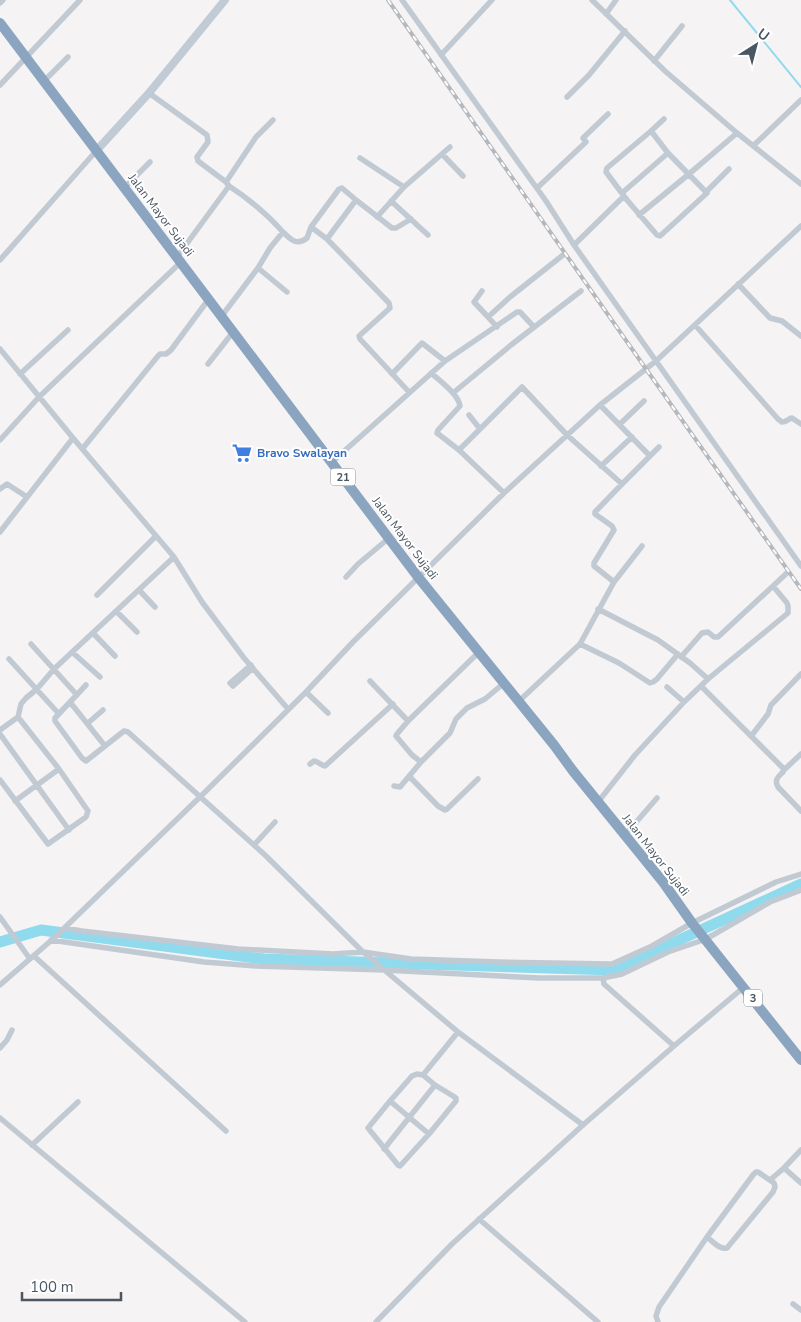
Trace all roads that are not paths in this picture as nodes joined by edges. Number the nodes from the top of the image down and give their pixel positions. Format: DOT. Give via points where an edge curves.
graph roads {
  1 [pos="3,0"];
  2 [pos="80,0"];
  3 [pos="225,0"];
  4 [pos="402,0"];
  5 [pos="492,0"];
  6 [pos="592,0"];
  7 [pos="616,0"];
  8 [pos="0,3"];
  9 [pos="606,14"];
  10 [pos="1,26"];
  11 [pos="682,26"];
  12 [pos="624,31"];
  13 [pos="441,55"];
  14 [pos="26,57"];
  15 [pos="68,57"];
  16 [pos="654,61"];
  17 [pos="44,81"];
  18 [pos="0,85"];
  19 [pos="149,93"];
  20 [pos="567,97"];
  21 [pos="801,100"];
  22 [pos="608,114"];
  23 [pos="664,119"];
  24 [pos="273,120"];
  25 [pos="651,131"];
  26 [pos="737,133"];
  27 [pos="586,142"];
  28 [pos="753,146"];
  29 [pos="450,147"];
  30 [pos="591,148"];
  31 [pos="97,150"];
  32 [pos="668,153"];
  33 [pos="442,154"];
  34 [pos="360,158"];
  35 [pos="150,162"];
  36 [pos="728,169"];
  37 [pos="690,174"];
  38 [pos="463,176"];
  39 [pos="227,184"];
  40 [pos="801,184"];
  41 [pos="125,187"];
  42 [pos="404,187"];
  43 [pos="536,188"];
  44 [pos="706,192"];
  45 [pos="621,196"];
  46 [pos="356,200"];
  47 [pos="391,201"];
  48 [pos="640,215"];
  49 [pos="377,217"];
  50 [pos="411,219"];
  51 [pos="801,226"];
  52 [pos="311,227"];
  53 [pos="283,232"];
  54 [pos="428,234"];
  55 [pos="327,239"];
  56 [pos="574,245"];
  57 [pos="563,255"];
  58 [pos="0,260"];
  59 [pos="179,260"];
  60 [pos="258,268"];
  61 [pos="738,284"];
  62 [pos="482,291"];
  63 [pos="581,291"];
  64 [pos="287,292"];
  65 [pos="208,300"];
  66 [pos="221,317"];
  67 [pos="488,317"];
  68 [pos="695,325"];
  69 [pos="497,327"];
  70 [pos="534,328"];
  71 [pos="68,330"];
  72 [pos="233,332"];
  73 [pos="801,336"];
  74 [pos="0,348"];
  75 [pos="445,361"];
  76 [pos="656,361"];
  77 [pos="208,364"];
  78 [pos="431,373"];
  79 [pos="20,374"];
  80 [pos="392,374"];
  81 [pos="410,392"];
  82 [pos="453,393"];
  83 [pos="39,397"];
  84 [pos="644,401"];
  85 [pos="600,405"];
  86 [pos="469,415"];
  87 [pos="620,424"];
  88 [pos="801,424"];
  89 [pos="480,429"];
  90 [pos="567,435"];
  91 [pos="632,437"];
  92 [pos="73,438"];
  93 [pos="0,440"];
  94 [pos="660,447"];
  95 [pos="83,448"];
  96 [pos="459,450"];
  97 [pos="650,456"];
  98 [pos="332,462"];
  99 [pos="601,466"];
  100 [pos="622,484"];
  101 [pos="0,489"];
  102 [pos="504,493"];
  103 [pos="27,497"];
  104 [pos="0,532"];
  105 [pos="156,536"];
  106 [pos="389,538"];
  107 [pos="642,546"];
  108 [pos="174,557"];
  109 [pos="799,558"];
  110 [pos="801,566"];
  111 [pos="788,572"];
  112 [pos="346,577"];
  113 [pos="418,577"];
  114 [pos="614,582"];
  115 [pos="773,586"];
  116 [pos="139,590"];
  117 [pos="97,595"];
  118 [pos="156,607"];
  119 [pos="598,609"];
  120 [pos="116,611"];
  121 [pos="137,632"];
  122 [pos="93,633"];
  123 [pos="31,644"];
  124 [pos="580,644"];
  125 [pos="72,652"];
  126 [pos="479,652"];
  127 [pos="115,656"];
  128 [pos="679,656"];
  129 [pos="9,659"];
  130 [pos="54,669"];
  131 [pos="801,674"];
  132 [pos="100,677"];
  133 [pos="708,679"];
  134 [pos="370,682"];
  135 [pos="504,683"];
  136 [pos="86,685"];
  137 [pos="701,686"];
  138 [pos="667,687"];
  139 [pos="37,688"];
  140 [pos="306,692"];
  141 [pos="77,694"];
  142 [pos="519,701"];
  143 [pos="70,702"];
  144 [pos="684,702"];
  145 [pos="393,704"];
  146 [pos="288,709"];
  147 [pos="103,710"];
  148 [pos="328,713"];
  149 [pos="59,714"];
  150 [pos="18,716"];
  151 [pos="408,721"];
  152 [pos="88,722"];
  153 [pos="0,732"];
  154 [pos="752,735"];
  155 [pos="106,746"];
  156 [pos="801,754"];
  157 [pos="421,762"];
  158 [pos="310,764"];
  159 [pos="58,769"];
  160 [pos="784,770"];
  161 [pos="409,776"];
  162 [pos="0,780"];
  163 [pos="478,780"];
  164 [pos="36,785"];
  165 [pos="394,786"];
  166 [pos="200,796"];
  167 [pos="657,798"];
  168 [pos="15,801"];
  169 [pos="598,802"];
  170 [pos="801,811"];
  171 [pos="274,822"];
  172 [pos="69,830"];
  173 [pos="625,835"];
  174 [pos="254,845"];
  175 [pos="801,874"];
  176 [pos="801,890"];
  177 [pos="0,917"];
  178 [pos="693,924"];
  179 [pos="64,928"];
  180 [pos="705,938"];
  181 [pos="53,939"];
  182 [pos="365,953"];
  183 [pos="32,957"];
  184 [pos="383,969"];
  185 [pos="603,978"];
  186 [pos="0,985"];
  187 [pos="744,987"];
  188 [pos="12,1030"];
  189 [pos="458,1032"];
  190 [pos="674,1046"];
  191 [pos="0,1048"];
  192 [pos="801,1060"];
  193 [pos="423,1075"];
  194 [pos="435,1085"];
  195 [pos="390,1101"];
  196 [pos="78,1102"];
  197 [pos="409,1117"];
  198 [pos="0,1118"];
  199 [pos="583,1125"];
  200 [pos="226,1130"];
  201 [pos="429,1134"];
  202 [pos="32,1145"];
  203 [pos="384,1149"];
  204 [pos="801,1150"];
  205 [pos="784,1168"];
  206 [pos="770,1180"];
  207 [pos="801,1183"];
  208 [pos="479,1219"];
  209 [pos="707,1237"];
  210 [pos="792,1304"];
  211 [pos="801,1310"];
  212 [pos="245,1322"];
  213 [pos="376,1322"];
  214 [pos="598,1322"];
  215 [pos="658,1322"];
  1 -- 8 [label="street"];
  2 -- 14 [label="street"];
  3 -- 19 [label="main road"];
  4 -- 13 [label="street"];
  5 -- 13 [label="street"];
  6 -- 9 [label="street"];
  7 -- 9 [label="street"];
  9 -- 12 [label="street"];
  10 -- 14 [label="highway, Jalan Mayor Sujadi / 21"];
  11 -- 16 [label="street"];
  12 -- 16 [label="street"];
  12 -- 20 [label="street"];
  13 -- 43 [label="street"];
  14 -- 17 [label="highway, Jalan Mayor Sujadi / 21"];
  14 -- 18 [label="street"];
  15 -- 17 [label="street"];
  16 -- 26 [label="street"];
  17 -- 31 [label="highway, Jalan Mayor Sujadi / 21"];
  19 -- 31 [label="main road"];
  19 -- 39 [label="street" via="207,135 208,142 197,157 198,161"];
  21 -- 28 [label="street"];
  22 -- 27 [label="street" via="583,138"];
  23 -- 25 [label="street"];
  24 -- 39 [label="street" via="256,137"];
  25 -- 32 [label="street"];
  25 -- 45 [label="street" via="606,170"];
  26 -- 28 [label="street"];
  26 -- 37 [label="street"];
  27 -- 30 [label="street"];
  27 -- 43 [label="street"];
  28 -- 40 [label="street"];
  29 -- 33 [label="street"];
  31 -- 41 [label="highway, Jalan Mayor Sujadi / 21"];
  31 -- 58 [label="street"];
  32 -- 37 [label="street"];
  32 -- 45 [label="street"];
  33 -- 38 [label="street"];
  33 -- 42 [label="street"];
  34 -- 42 [label="street"];
  35 -- 41 [label="street"];
  36 -- 44 [label="street"];
  37 -- 44 [label="street"];
  37 -- 48 [label="street"];
  39 -- 53 [label="street" via="255,204"];
  39 -- 59 [label="street"];
  41 -- 59 [label="highway, Jalan Mayor Sujadi / 21"];
  42 -- 47 [label="street"];
  43 -- 56 [label="street"];
  44 -- 48 [label="street" via="660,236"];
  45 -- 48 [label="street"];
  45 -- 56 [label="street"];
  46 -- 49 [label="street"];
  46 -- 52 [label="street" via="340,189"];
  46 -- 55 [label="street"];
  47 -- 49 [label="street"];
  47 -- 50 [label="street"];
  49 -- 50 [label="street" via="392,228"];
  50 -- 54 [label="street"];
  51 -- 61 [label="street"];
  52 -- 53 [label="street" via="307,238 298,242 293,242"];
  52 -- 55 [label="street"];
  53 -- 60 [label="street"];
  55 -- 80 [label="street" via="389,302 390,308 359,336"];
  56 -- 76 [label="street"];
  57 -- 67 [label="street"];
  59 -- 65 [label="highway, Jalan Mayor Sujadi / 21"];
  59 -- 83 [label="street"];
  60 -- 64 [label="street"];
  60 -- 66 [label="street"];
  61 -- 68 [label="street"];
  61 -- 73 [label="street" via="770,318 782,321"];
  62 -- 67 [label="street" via="474,302"];
  63 -- 70 [label="street"];
  65 -- 66 [label="highway, Jalan Mayor Sujadi / 21"];
  65 -- 95 [label="street" via="171,350 158,356"];
  66 -- 72 [label="highway, Jalan Mayor Sujadi / 21"];
  67 -- 69 [label="street"];
  68 -- 76 [label="street"];
  68 -- 88 [label="street" via="778,419 785,422 792,418"];
  69 -- 70 [label="street" via="520,312"];
  69 -- 75 [label="street"];
  70 -- 82 [label="street"];
  71 -- 79 [label="street"];
  72 -- 77 [label="street"];
  72 -- 98 [label="highway, Jalan Mayor Sujadi / 21"];
  74 -- 79 [label="street"];
  75 -- 78 [label="street"];
  75 -- 80 [label="street" via="422,343"];
  76 -- 85 [label="street"];
  76 -- 109 [label="street"];
  78 -- 81 [label="street"];
  78 -- 82 [label="street"];
  79 -- 83 [label="street"];
  80 -- 81 [label="street"];
  81 -- 98 [label="street"];
  82 -- 96 [label="street" via="460,406 437,433"];
  83 -- 92 [label="street"];
  83 -- 93 [label="street"];
  84 -- 87 [label="street"];
  85 -- 87 [label="street"];
  85 -- 90 [label="street"];
  86 -- 89 [label="street"];
  87 -- 91 [label="street"];
  89 -- 90 [label="street" via="522,387"];
  89 -- 96 [label="street"];
  90 -- 99 [label="street"];
  90 -- 102 [label="street"];
  91 -- 97 [label="street"];
  91 -- 99 [label="street"];
  92 -- 95 [label="street"];
  92 -- 103 [label="street"];
  94 -- 97 [label="street"];
  95 -- 105 [label="street"];
  96 -- 102 [label="street"];
  97 -- 100 [label="street"];
  98 -- 106 [label="highway, Jalan Mayor Sujadi / 21"];
  99 -- 100 [label="street"];
  100 -- 114 [label="street" via="595,512 614,530 594,566"];
  101 -- 103 [label="street" via="7,484"];
  102 -- 113 [label="street"];
  103 -- 104 [label="street"];
  105 -- 108 [label="street"];
  105 -- 117 [label="street"];
  106 -- 112 [label="street"];
  106 -- 113 [label="highway, Jalan Mayor Sujadi / 21"];
  107 -- 114 [label="street"];
  108 -- 116 [label="street"];
  108 -- 146 [label="street" via="202,602"];
  109 -- 110 [label="street"];
  111 -- 115 [label="street"];
  113 -- 126 [label="highway, Jalan Mayor Sujadi / 21"];
  113 -- 140 [label="street"];
  114 -- 119 [label="street"];
  115 -- 128 [label="street" via="718,637 702,633"];
  115 -- 133 [label="street" via="787,603 788,613"];
  116 -- 118 [label="street"];
  116 -- 120 [label="street"];
  119 -- 124 [label="street"];
  119 -- 128 [label="street" via="658,640"];
  120 -- 121 [label="street"];
  120 -- 122 [label="street"];
  122 -- 125 [label="street"];
  122 -- 127 [label="street"];
  123 -- 130 [label="street"];
  124 -- 128 [label="street" via="650,683"];
  124 -- 142 [label="street"];
  125 -- 130 [label="street"];
  125 -- 132 [label="street"];
  126 -- 135 [label="highway, Jalan Mayor Sujadi / 21"];
  126 -- 151 [label="street"];
  128 -- 133 [label="street"];
  129 -- 139 [label="street"];
  130 -- 139 [label="street"];
  130 -- 141 [label="street"];
  131 -- 154 [label="street" via="771,705"];
  133 -- 137 [label="street"];
  134 -- 145 [label="street"];
  135 -- 142 [label="highway, Jalan Mayor Sujadi / 21"];
  135 -- 157 [label="street" via="485,699 467,708 456,719 450,733"];
  136 -- 141 [label="street"];
  137 -- 144 [label="street"];
  137 -- 154 [label="street"];
  138 -- 144 [label="street"];
  139 -- 149 [label="street"];
  139 -- 150 [label="street" via="26,698"];
  140 -- 146 [label="street"];
  140 -- 148 [label="street"];
  141 -- 143 [label="street"];
  142 -- 169 [label="highway, Jalan Mayor Sujadi / 21"];
  143 -- 149 [label="street"];
  143 -- 152 [label="street"];
  144 -- 169 [label="street" via="634,755"];
  145 -- 151 [label="street"];
  145 -- 158 [label="street" via="325,766 316,761"];
  146 -- 166 [label="street"];
  147 -- 152 [label="street"];
  149 -- 155 [label="street" via="55,721 86,761"];
  150 -- 153 [label="street"];
  150 -- 159 [label="street"];
  151 -- 157 [label="street" via="397,738"];
  152 -- 155 [label="street"];
  153 -- 164 [label="street"];
  154 -- 160 [label="street"];
  155 -- 166 [label="street" via="124,731 128,732"];
  156 -- 160 [label="street"];
  157 -- 161 [label="street"];
  159 -- 164 [label="street"];
  159 -- 172 [label="street" via="88,811 86,817"];
  160 -- 170 [label="street" via="776,782"];
  161 -- 163 [label="street" via="445,810"];
  161 -- 165 [label="street" via="400,787"];
  162 -- 168 [label="street"];
  164 -- 168 [label="street"];
  164 -- 172 [label="street"];
  166 -- 174 [label="street"];
  166 -- 179 [label="street"];
  167 -- 173 [label="street"];
  168 -- 172 [label="street" via="48,844"];
  169 -- 173 [label="highway, Jalan Mayor Sujadi / 21"];
  171 -- 174 [label="street"];
  173 -- 178 [label="highway, Jalan Mayor Sujadi / 21"];
  174 -- 182 [label="street"];
  175 -- 178 [label="street" via="776,882"];
  176 -- 180 [label="street" via="770,902"];
  177 -- 183 [label="street"];
  178 -- 180 [label="highway, Jalan Mayor Sujadi / 3"];
  178 -- 182 [label="street" via="612,964 420,959"];
  179 -- 181 [label="street"];
  179 -- 182 [label="street" via="238,949"];
  180 -- 185 [label="street" via="622,974"];
  180 -- 187 [label="highway, Jalan Mayor Sujadi / 3"];
  181 -- 183 [label="street"];
  181 -- 184 [label="street" via="204,962"];
  182 -- 184 [label="street"];
  183 -- 186 [label="street"];
  183 -- 200 [label="street"];
  184 -- 185 [label="street" via="539,978"];
  184 -- 189 [label="street"];
  185 -- 190 [label="street" via="604,984"];
  187 -- 190 [label="street"];
  187 -- 192 [label="highway, Jalan Mayor Sujadi / 3"];
  188 -- 191 [label="street"];
  189 -- 193 [label="street"];
  189 -- 199 [label="street"];
  190 -- 199 [label="street"];
  193 -- 194 [label="street"];
  193 -- 195 [label="street" via="412,1076"];
  194 -- 197 [label="street"];
  194 -- 201 [label="street" via="456,1101"];
  195 -- 197 [label="street"];
  195 -- 203 [label="street" via="368,1128"];
  196 -- 202 [label="street"];
  197 -- 201 [label="street"];
  197 -- 203 [label="street"];
  198 -- 202 [label="street"];
  199 -- 208 [label="street"];
  201 -- 203 [label="street" via="401,1166"];
  202 -- 212 [label="street"];
  204 -- 205 [label="street"];
  205 -- 206 [label="street"];
  205 -- 207 [label="street"];
  206 -- 209 [label="street" via="756,1172"];
  206 -- 209 [label="street" via="775,1185 773,1192 727,1248 723,1249"];
  208 -- 213 [label="street"];
  208 -- 214 [label="street"];
  209 -- 215 [label="street" via="659,1307"];
  210 -- 211 [label="street"];
}
